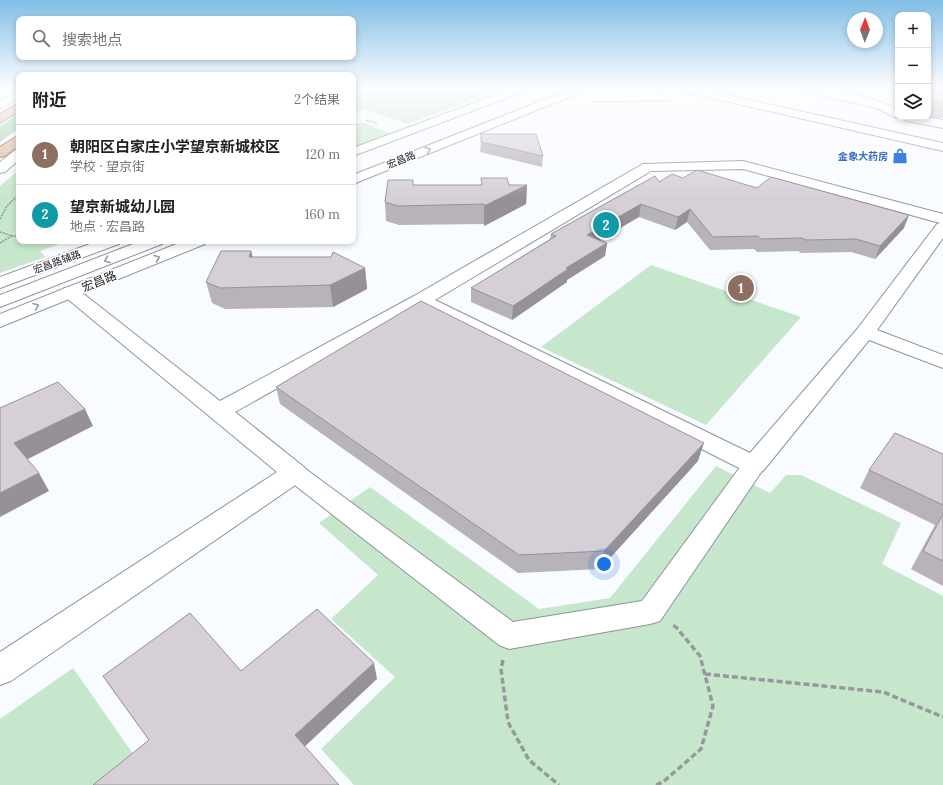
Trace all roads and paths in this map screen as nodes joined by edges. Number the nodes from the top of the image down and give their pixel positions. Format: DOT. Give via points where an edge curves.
graph roads {
  1 [pos="426,125"];
  2 [pos="460,125"];
  3 [pos="491,125"];
  4 [pos="841,125"];
  5 [pos="883,125"];
  6 [pos="943,138"];
  7 [pos="16,140"];
  8 [pos="407,145"];
  9 [pos="943,148"];
  10 [pos="356,151"];
  11 [pos="0,153"];
  12 [pos="16,156"];
  13 [pos="0,169"];
  14 [pos="356,179"];
  15 [pos="16,197"];
  16 [pos="0,219"];
  17 [pos="943,219"];
  18 [pos="0,232"];
  19 [pos="12,236"];
  20 [pos="16,236"];
  21 [pos="940,238"];
  22 [pos="0,243"];
  23 [pos="105,244"];
  24 [pos="148,244"];
  25 [pos="191,244"];
  26 [pos="0,283"];
  27 [pos="70,292"];
  28 [pos="421,300"];
  29 [pos="0,301"];
  30 [pos="0,321"];
  31 [pos="865,332"];
  32 [pos="943,362"];
  33 [pos="220,411"];
  34 [pos="754,465"];
  35 [pos="295,473"];
  36 [pos="650,612"];
  37 [pos="509,636"];
  38 [pos="0,670"];
  39 [pos="705,674"];
  40 [pos="943,717"];
  41 [pos="559,785"];
  42 [pos="656,785"];
  1 -- 10 [label="street"];
  2 -- 8 [label="street, 宏昌路"];
  14 -- 3 [label="street, 宏昌路, one-way"];
  4 -- 9 [label="street"];
  5 -- 6 [label="street"];
  7 -- 11 [label="main road"];
  12 -- 13 [label="street"];
  15 -- 16 [label="path"];
  17 -- 28 [label="street" via="743,165 648,167"];
  18 -- 19 [label="path"];
  19 -- 20 [label="path"];
  19 -- 22 [label="path"];
  21 -- 31 [label="street"];
  23 -- 26 [label="street, 宏昌路辅路"];
  24 -- 29 [label="street, 宏昌路, one-way"];
  27 -- 25 [label="street, 宏昌路, one-way"];
  30 -- 27 [label="street, 宏昌路, one-way"];
  27 -- 33 [label="street"];
  28 -- 33 [label="street"];
  28 -- 34 [label="street"];
  31 -- 32 [label="street"];
  31 -- 34 [label="street"];
  33 -- 35 [label="street"];
  34 -- 36 [label="street"];
  35 -- 37 [label="street"];
  35 -- 38 [label="street"];
  36 -- 37 [label="street"];
  36 -- 39 [label="path" via="676,627 700,656"];
  37 -- 41 [label="path" via="501,669 508,722 529,760"];
  39 -- 40 [label="path" via="883,692"];
  39 -- 42 [label="path" via="713,706 701,749 663,782"];
}
